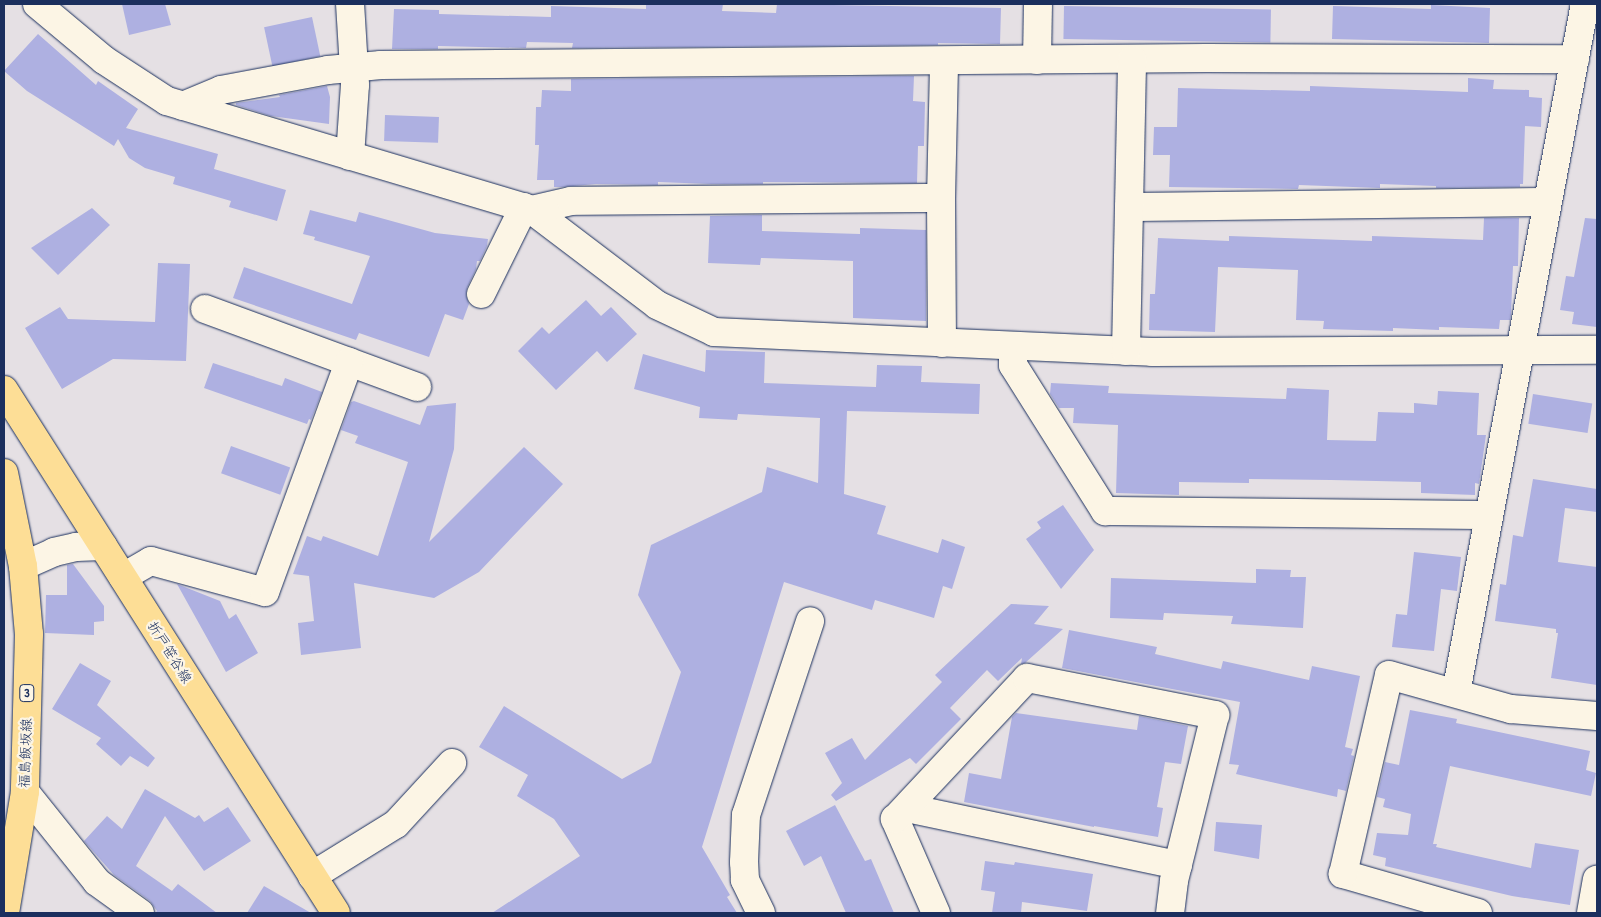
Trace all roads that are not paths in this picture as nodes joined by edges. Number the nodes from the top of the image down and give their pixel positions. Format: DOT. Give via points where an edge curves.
graph roads {
  1 [pos="37,4"];
  2 [pos="350,4"];
  3 [pos="1038,4"];
  4 [pos="1586,4"];
  5 [pos="1575,59"];
  6 [pos="1037,60"];
  7 [pos="1132,60"];
  8 [pos="944,61"];
  9 [pos="353,68"];
  10 [pos="183,106"];
  11 [pos="350,156"];
  12 [pos="941,198"];
  13 [pos="1547,202"];
  14 [pos="1129,207"];
  15 [pos="528,209"];
  16 [pos="482,294"];
  17 [pos="205,309"];
  18 [pos="942,343"];
  19 [pos="1013,346"];
  20 [pos="1519,350"];
  21 [pos="1597,350"];
  22 [pos="1126,351"];
  23 [pos="349,362"];
  24 [pos="418,387"];
  25 [pos="4,390"];
  26 [pos="4,473"];
  27 [pos="1488,515"];
  28 [pos="103,546"];
  29 [pos="23,566"];
  30 [pos="122,577"];
  31 [pos="810,621"];
  32 [pos="1456,693"];
  33 [pos="1597,716"];
  34 [pos="452,763"];
  35 [pos="25,792"];
  36 [pos="907,808"];
  37 [pos="8,852"];
  38 [pos="1178,864"];
  39 [pos="312,876"];
  40 [pos="1597,880"];
  41 [pos="5,913"];
  42 [pos="140,913"];
  43 [pos="336,913"];
  44 [pos="761,913"];
  45 [pos="936,913"];
  46 [pos="1170,913"];
  47 [pos="1478,913"];
  48 [pos="1591,913"];
  1 -- 10 [label="street" via="104,60 167,101"];
  2 -- 9 [label="street"];
  3 -- 6 [label="street"];
  4 -- 5 [label="street"];
  5 -- 7 [label="street"];
  5 -- 13 [label="street"];
  6 -- 7 [label="street"];
  6 -- 8 [label="street"];
  7 -- 14 [label="street"];
  8 -- 9 [label="street" via="382,65"];
  8 -- 12 [label="street"];
  9 -- 10 [label="street" via="221,90"];
  9 -- 11 [label="street" via="355,85"];
  10 -- 11 [label="street"];
  11 -- 15 [label="street"];
  12 -- 15 [label="street" via="571,201"];
  12 -- 18 [label="street"];
  13 -- 14 [label="street"];
  13 -- 20 [label="street"];
  14 -- 22 [label="street"];
  15 -- 16 [label="street"];
  15 -- 18 [label="street" via="657,305 714,332"];
  17 -- 23 [label="street"];
  18 -- 19 [label="street"];
  19 -- 22 [label="street"];
  19 -- 27 [label="street" via="1013,365 1105,511"];
  20 -- 21 [label="street"];
  20 -- 22 [label="street"];
  20 -- 27 [label="street"];
  23 -- 24 [label="street"];
  23 -- 30 [label="street" via="265,592 151,561"];
  25 -- 28 [label="main road, 折戸笹谷線"];
  26 -- 29 [label="main road, 福島飯坂線 / 3"];
  27 -- 32 [label="street"];
  28 -- 29 [label="street" via="54,552"];
  28 -- 30 [label="main road, 折戸笹谷線"];
  29 -- 35 [label="main road, 福島飯坂線 / 3" via="29,634"];
  30 -- 39 [label="main road, 折戸笹谷線"];
  31 -- 44 [label="street" via="746,815 745,880"];
  32 -- 33 [label="street" via="1511,709"];
  32 -- 47 [label="street" via="1389,675 1343,874"];
  34 -- 39 [label="street" via="396,824"];
  35 -- 37 [label="main road, 福島飯坂線 / 3"];
  35 -- 42 [label="street" via="98,882"];
  36 -- 38 [label="street"];
  36 -- 38 [label="street" via="1027,678 1215,715"];
  36 -- 45 [label="street" via="895,819"];
  37 -- 41 [label="main road, 福島飯坂線 / 3"];
  38 -- 46 [label="street"];
  39 -- 43 [label="main road, 折戸笹谷線"];
  40 -- 48 [label="street"];
}
